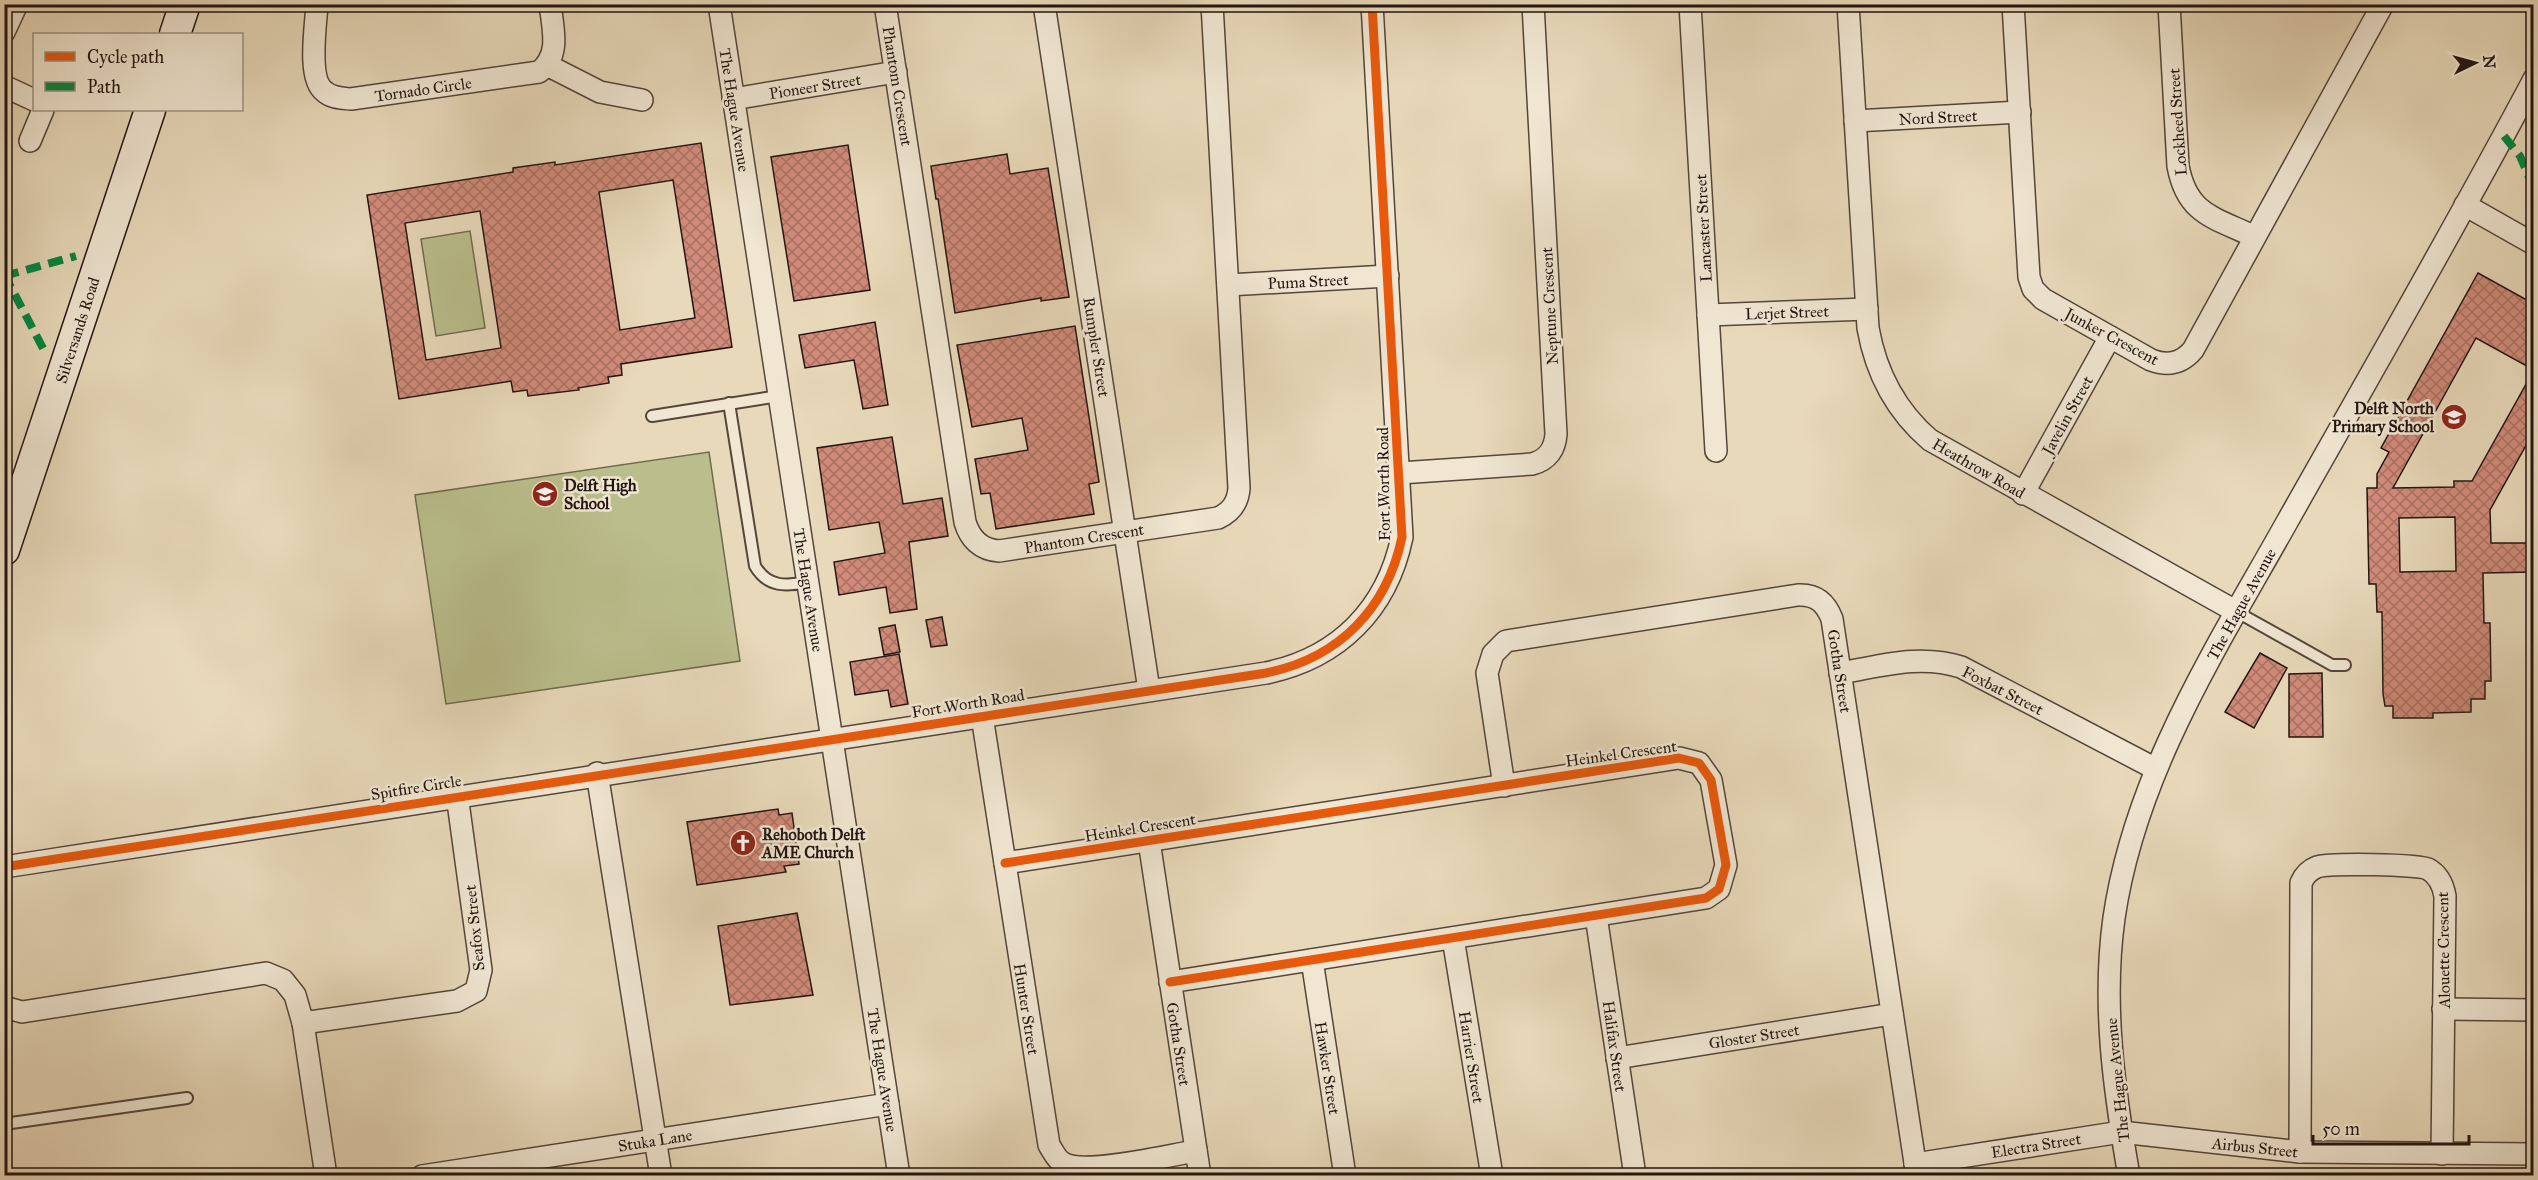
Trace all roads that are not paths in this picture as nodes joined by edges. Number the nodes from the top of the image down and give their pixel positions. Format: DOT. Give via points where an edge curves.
graph roads {
  1 [pos="18,4"];
  2 [pos="184,4"];
  3 [pos="317,4"];
  4 [pos="550,4"];
  5 [pos="719,4"];
  6 [pos="885,4"];
  7 [pos="1044,4"];
  8 [pos="1212,4"];
  9 [pos="1372,4"];
  10 [pos="1533,4"];
  11 [pos="1690,4"];
  12 [pos="1848,4"];
  13 [pos="2013,4"];
  14 [pos="2169,4"];
  15 [pos="2383,4"];
  16 [pos="4,32"];
  17 [pos="175,33"];
  18 [pos="548,65"];
  19 [pos="896,72"];
  20 [pos="2534,79"];
  21 [pos="4,86"];
  22 [pos="642,99"];
  23 [pos="733,99"];
  24 [pos="33,100"];
  25 [pos="43,111"];
  26 [pos="150,111"];
  27 [pos="2020,112"];
  28 [pos="1856,121"];
  29 [pos="30,141"];
  30 [pos="2465,205"];
  31 [pos="2253,236"];
  32 [pos="2534,244"];
  33 [pos="1388,276"];
  34 [pos="1228,285"];
  35 [pos="1867,309"];
  36 [pos="1708,315"];
  37 [pos="2110,337"];
  38 [pos="779,396"];
  39 [pos="729,404"];
  40 [pos="652,416"];
  41 [pos="1716,451"];
  42 [pos="1400,473"];
  43 [pos="2023,494"];
  44 [pos="1126,531"];
  45 [pos="4,550"];
  46 [pos="808,582"];
  47 [pos="2237,612"];
  48 [pos="2345,665"];
  49 [pos="1840,673"];
  50 [pos="1149,690"];
  51 [pos="982,716"];
  52 [pos="834,740"];
  53 [pos="2154,768"];
  54 [pos="597,773"];
  55 [pos="1504,786"];
  56 [pos="457,795"];
  57 [pos="1149,841"];
  58 [pos="1005,863"];
  59 [pos="4,867"];
  60 [pos="1596,916"];
  61 [pos="1453,938"];
  62 [pos="1312,960"];
  63 [pos="1170,982"];
  64 [pos="4,1007"];
  65 [pos="2444,1009"];
  66 [pos="2534,1010"];
  67 [pos="1892,1014"];
  68 [pos="303,1023"];
  69 [pos="1617,1058"];
  70 [pos="187,1098"];
  71 [pos="888,1104"];
  72 [pos="4,1124"];
  73 [pos="2121,1132"];
  74 [pos="655,1140"];
  75 [pos="1196,1150"];
  76 [pos="2300,1152"];
  77 [pos="2442,1154"];
  78 [pos="2534,1154"];
  79 [pos="1916,1170"];
  80 [pos="326,1176"];
  81 [pos="422,1176"];
  82 [pos="660,1176"];
  83 [pos="899,1176"];
  84 [pos="1200,1176"];
  85 [pos="1345,1176"];
  86 [pos="1492,1176"];
  87 [pos="1635,1176"];
  88 [pos="2128,1176"];
  1 -- 16 [label="street"];
  2 -- 17 [label="street"];
  3 -- 18 [label="street, Tornado Circle" via="315,76 322,91 336,98 511,77 539,72"];
  4 -- 18 [label="street" via="555,43"];
  5 -- 23 [label="street, The Hague Avenue"];
  6 -- 19 [label="street, Phantom Crescent"];
  7 -- 44 [label="street, Rumpler Street"];
  8 -- 34 [label="street, Phantom Crescent"];
  9 -- 33 [label="street, Fort Worth Road"];
  10 -- 42 [label="street, Neptune Crescent" via="1554,446 1543,460 1532,464"];
  11 -- 36 [label="street, Lancaster Street"];
  12 -- 28 [label="street, Heathrow Road"];
  13 -- 27 [label="street, Junker Crescent"];
  14 -- 31 [label="street, Lockheed Street" via="2182,188 2189,200 2206,213"];
  15 -- 31 [label="street, Junker Crescent"];
  18 -- 22 [label="street" via="611,96"];
  19 -- 23 [label="street, Pioneer Street"];
  19 -- 44 [label="street, Phantom Crescent" via="968,531 980,545 999,551"];
  20 -- 30 [label="street, The Hague Avenue"];
  21 -- 24 [label="street"];
  23 -- 38 [label="street, The Hague Avenue"];
  25 -- 29 [label="street"];
  26 -- 45 [label="street, Silversands Road"];
  27 -- 28 [label="street, Nord Street"];
  27 -- 37 [label="street, Junker Crescent" via="2030,283 2043,299"];
  28 -- 35 [label="street, Heathrow Road"];
  30 -- 32 [label="street"];
  30 -- 47 [label="street, The Hague Avenue"];
  31 -- 37 [label="street, Junker Crescent" via="2193,351 2183,360 2159,363"];
  33 -- 34 [label="street, Puma Street"];
  33 -- 42 [label="street, Fort Worth Road"];
  34 -- 44 [label="street, Phantom Crescent" via="1237,502 1218,518"];
  35 -- 36 [label="street, Lerjet Street"];
  35 -- 43 [label="street, Heathrow Road" via="1877,366 1904,414 1930,440"];
  36 -- 41 [label="street, Lancaster Street"];
  37 -- 43 [label="street, Javelin Street"];
  38 -- 39 [label="lane"];
  38 -- 46 [label="street, The Hague Avenue"];
  39 -- 40 [label="lane"];
  39 -- 46 [label="lane" via="755,566 764,578 777,585"];
  42 -- 50 [label="street, Fort Worth Road" via="1402,537 1398,557 1381,596 1347,635 1322,653 1286,669"];
  43 -- 47 [label="street, Heathrow Road"];
  44 -- 50 [label="street, Rumpler Street"];
  46 -- 52 [label="street, The Hague Avenue"];
  47 -- 48 [label="lane" via="2332,665"];
  47 -- 53 [label="street, The Hague Avenue"];
  49 -- 53 [label="street, Foxbat Street" via="1926,659 1961,667"];
  49 -- 55 [label="street, Gotha Street" via="1829,611 1806,594 1506,641 1493,654 1487,674"];
  49 -- 67 [label="street, Gotha Street"];
  50 -- 51 [label="street, Fort Worth Road"];
  51 -- 52 [label="street, Fort Worth Road"];
  51 -- 58 [label="street, Hunter Street"];
  52 -- 54 [label="street, Spitfire Circle"];
  52 -- 71 [label="street, The Hague Avenue"];
  53 -- 73 [label="street, The Hague Avenue" via="2126,854 2114,917 2108,983"];
  54 -- 56 [label="street, Spitfire Circle"];
  54 -- 74 [label="street"];
  55 -- 57 [label="street, Heinkel Crescent"];
  55 -- 60 [label="street, Heinkel Crescent" via="1686,758 1699,763 1708,773 1726,866 1719,889 1699,900"];
  56 -- 59 [label="street, Spitfire Circle"];
  56 -- 68 [label="street, Seafox Street" via="481,970 476,991 456,1000"];
  57 -- 58 [label="street, Heinkel Crescent"];
  57 -- 63 [label="street, Gotha Street"];
  58 -- 75 [label="street, Hunter Street" via="1049,1145 1061,1162 1074,1168 1095,1168"];
  60 -- 61 [label="street, Heinkel Crescent"];
  60 -- 69 [label="street, Halifax Street"];
  61 -- 62 [label="street, Heinkel Crescent"];
  61 -- 86 [label="street, Harrier Street"];
  62 -- 63 [label="street, Heinkel Crescent"];
  62 -- 85 [label="street, Hawker Street"];
  63 -- 75 [label="street, Gotha Street"];
  64 -- 68 [label="street" via="22,1012 266,973 283,980 295,995"];
  65 -- 66 [label="street"];
  65 -- 76 [label="street, Alouette Crescent" via="2445,896 2440,879 2413,866 2324,865 2308,872 2300,890"];
  65 -- 77 [label="street, Alouette Crescent"];
  67 -- 69 [label="street, Gloster Street"];
  67 -- 79 [label="street, Gotha Street"];
  68 -- 80 [label="street"];
  69 -- 87 [label="street, Halifax Street"];
  70 -- 72 [label="lane"];
  71 -- 74 [label="street, Stuka Lane"];
  71 -- 83 [label="street, The Hague Avenue"];
  73 -- 76 [label="street, Airbus Street"];
  73 -- 79 [label="street, Electra Street"];
  73 -- 88 [label="street, The Hague Avenue"];
  74 -- 81 [label="street, Stuka Lane"];
  74 -- 82 [label="street"];
  75 -- 84 [label="street, Gotha Street"];
  76 -- 77 [label="street, Airbus Street"];
  77 -- 78 [label="street, Airbus Street"];
}
